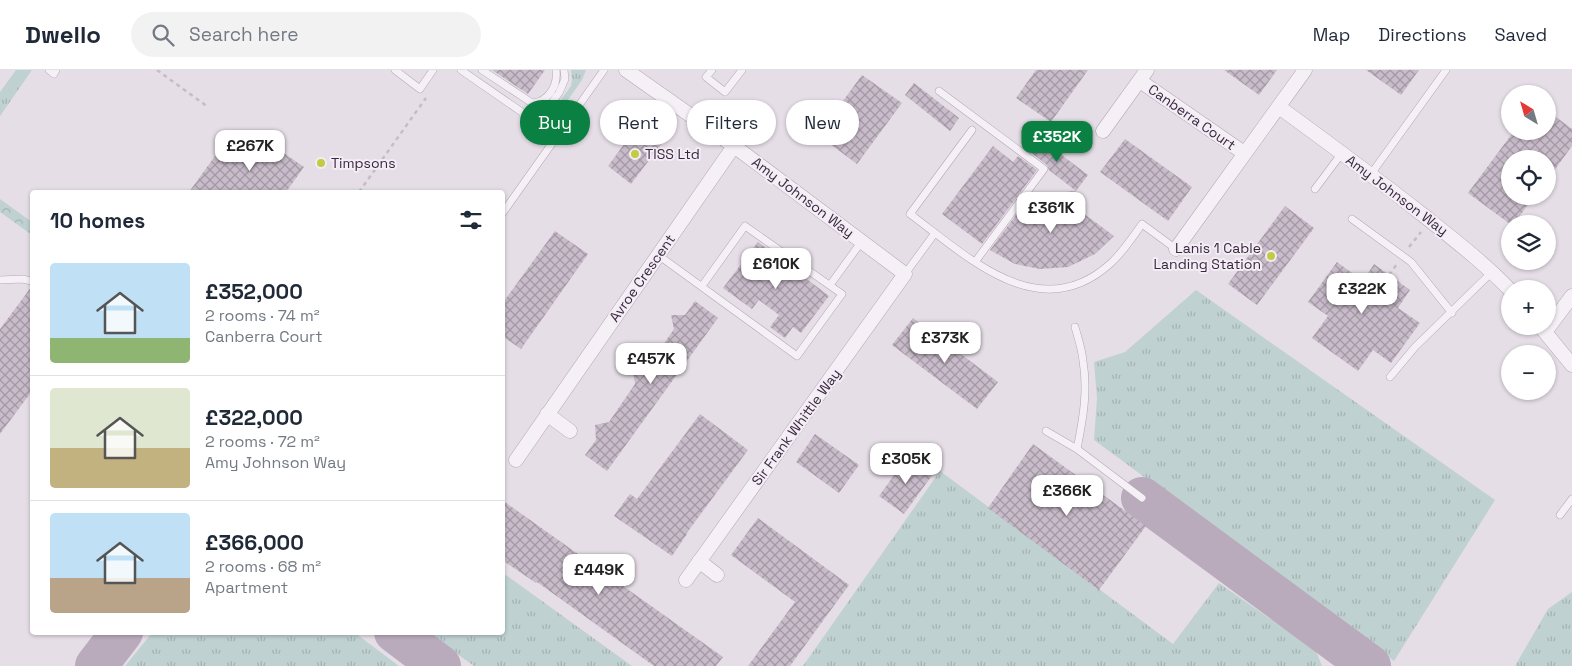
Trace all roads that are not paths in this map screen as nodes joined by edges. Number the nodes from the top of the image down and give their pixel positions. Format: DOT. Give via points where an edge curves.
graph roads {
  1 [pos="395,70"];
  2 [pos="433,70"];
  3 [pos="461,70"];
  4 [pos="482,70"];
  5 [pos="556,70"];
  6 [pos="564,70"];
  7 [pos="604,70"];
  8 [pos="626,70"];
  9 [pos="712,70"];
  10 [pos="742,70"];
  11 [pos="1305,70"];
  12 [pos="1446,70"];
  13 [pos="1144,75"];
  14 [pos="939,91"];
  15 [pos="1278,107"];
  16 [pos="972,130"];
  17 [pos="1103,131"];
  18 [pos="734,146"];
  19 [pos="1244,153"];
  20 [pos="1342,153"];
  21 [pos="1370,174"];
  22 [pos="1315,189"];
  23 [pos="505,210"];
  24 [pos="1352,219"];
  25 [pos="935,233"];
  26 [pos="862,241"];
  27 [pos="1176,249"];
  28 [pos="658,255"];
  29 [pos="975,262"];
  30 [pos="1493,271"];
  31 [pos="905,274"];
  32 [pos="0,280"];
  33 [pos="1501,280"];
  34 [pos="30,281"];
  35 [pos="830,285"];
  36 [pos="702,286"];
  37 [pos="1572,296"];
  38 [pos="1452,313"];
  39 [pos="1556,314"];
  40 [pos="1075,327"];
  41 [pos="1548,335"];
  42 [pos="1572,365"];
  43 [pos="1390,377"];
  44 [pos="548,414"];
  45 [pos="570,431"];
  46 [pos="1046,431"];
  47 [pos="1077,449"];
  48 [pos="516,460"];
  49 [pos="1142,498"];
  50 [pos="1572,499"];
  51 [pos="1560,515"];
  52 [pos="699,561"];
  53 [pos="717,575"];
  54 [pos="686,580"];
  1 -- 2 [label="lane" via="420,89"];
  3 -- 6 [label="lane" via="523,113 537,114 547,108 559,93 565,79"];
  4 -- 5 [label="lane" via="532,103 542,101 552,91"];
  7 -- 23 [label="lane"];
  8 -- 18 [label="street, Amy Johnson Way"];
  9 -- 10 [label="lane" via="706,77 726,92"];
  11 -- 15 [label="street"];
  12 -- 21 [label="lane"];
  13 -- 17 [label="street, Canberra Court"];
  13 -- 19 [label="street, Canberra Court"];
  14 -- 29 [label="lane" via="1044,169"];
  15 -- 19 [label="street"];
  15 -- 20 [label="street, Amy Johnson Way"];
  16 -- 25 [label="lane" via="910,214"];
  18 -- 26 [label="street, Amy Johnson Way"];
  18 -- 28 [label="street, Avroe Crescent"];
  19 -- 27 [label="street"];
  20 -- 21 [label="street, Amy Johnson Way"];
  20 -- 22 [label="lane"];
  21 -- 30 [label="street, Amy Johnson Way"];
  24 -- 38 [label="lane" via="1411,262"];
  25 -- 29 [label="lane"];
  25 -- 31 [label="lane"];
  26 -- 31 [label="street, Amy Johnson Way"];
  26 -- 35 [label="lane"];
  27 -- 29 [label="lane" via="1142,224 1123,250 1096,275 1077,284 1041,290 1005,280"];
  28 -- 36 [label="lane"];
  28 -- 44 [label="street, Avroe Crescent"];
  30 -- 33 [label="street, Amy Johnson Way"];
  30 -- 38 [label="lane"];
  31 -- 52 [label="street, Sir Frank Whittle Way"];
  32 -- 34 [label="lane" via="22,278"];
  35 -- 36 [label="lane" via="745,226"];
  35 -- 36 [label="lane" via="842,294 797,356"];
  37 -- 39 [label="street"];
  38 -- 43 [label="lane"];
  40 -- 47 [label="lane" via="1086,385"];
  41 -- 42 [label="street"];
  44 -- 45 [label="street"];
  44 -- 48 [label="street, Avroe Crescent"];
  46 -- 47 [label="lane"];
  47 -- 49 [label="lane"];
  50 -- 51 [label="lane"];
  52 -- 53 [label="street"];
  52 -- 54 [label="street, Sir Frank Whittle Way"];
}
